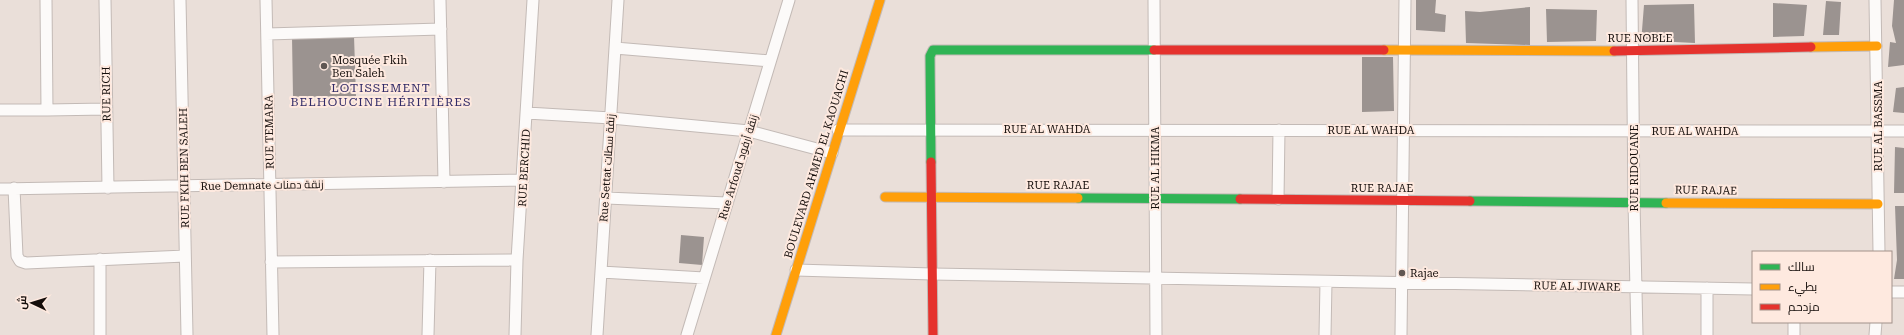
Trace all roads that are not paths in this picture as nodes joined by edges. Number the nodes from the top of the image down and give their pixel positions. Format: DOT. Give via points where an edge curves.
graph roads {
  1 [pos="46,0"];
  2 [pos="105,0"];
  3 [pos="180,0"];
  4 [pos="266,0"];
  5 [pos="440,0"];
  6 [pos="533,0"];
  7 [pos="618,0"];
  8 [pos="788,0"];
  9 [pos="880,0"];
  10 [pos="1154,0"];
  11 [pos="1405,0"];
  12 [pos="1632,0"];
  13 [pos="1875,0"];
  14 [pos="441,29"];
  15 [pos="267,34"];
  16 [pos="1877,46"];
  17 [pos="615,48"];
  18 [pos="1404,49"];
  19 [pos="1154,50"];
  20 [pos="1634,51"];
  21 [pos="770,60"];
  22 [pos="106,109"];
  23 [pos="0,110"];
  24 [pos="47,110"];
  25 [pos="527,113"];
  26 [pos="610,118"];
  27 [pos="931,129"];
  28 [pos="1154,129"];
  29 [pos="838,130"];
  30 [pos="1279,130"];
  31 [pos="1403,130"];
  32 [pos="1877,130"];
  33 [pos="749,131"];
  34 [pos="1634,131"];
  35 [pos="1904,131"];
  36 [pos="832,153"];
  37 [pos="523,180"];
  38 [pos="444,182"];
  39 [pos="270,184"];
  40 [pos="184,186"];
  41 [pos="14,188"];
  42 [pos="108,188"];
  43 [pos="0,189"];
  44 [pos="932,196"];
  45 [pos="886,197"];
  46 [pos="606,198"];
  47 [pos="1155,198"];
  48 [pos="1278,199"];
  49 [pos="1403,200"];
  50 [pos="1634,202"];
  51 [pos="727,203"];
  52 [pos="1878,204"];
  53 [pos="1879,251"];
  54 [pos="185,256"];
  55 [pos="100,259"];
  56 [pos="430,260"];
  57 [pos="517,260"];
  58 [pos="271,262"];
  59 [pos="796,270"];
  60 [pos="601,272"];
  61 [pos="932,274"];
  62 [pos="1155,277"];
  63 [pos="704,278"];
  64 [pos="1326,282"];
  65 [pos="1401,283"];
  66 [pos="1636,287"];
  67 [pos="1707,288"];
  68 [pos="1752,288"];
  69 [pos="1892,292"];
  70 [pos="1904,292"];
  71 [pos="1794,323"];
  72 [pos="1876,323"];
  73 [pos="100,335"];
  74 [pos="187,335"];
  75 [pos="273,335"];
  76 [pos="428,335"];
  77 [pos="515,335"];
  78 [pos="597,335"];
  79 [pos="688,335"];
  80 [pos="776,335"];
  81 [pos="933,335"];
  82 [pos="1156,335"];
  83 [pos="1325,335"];
  84 [pos="1401,335"];
  85 [pos="1637,335"];
  86 [pos="1707,335"];
  87 [pos="1794,335"];
  88 [pos="1875,335"];
  1 -- 24 [label="street"];
  2 -- 22 [label="street, RUE RICH"];
  3 -- 40 [label="street, RUE FKIH BEN SALEH"];
  4 -- 15 [label="street, RUE TEMARA"];
  5 -- 14 [label="street"];
  6 -- 25 [label="street, RUE BERCHID"];
  7 -- 17 [label="street, Rue Settat زنقة سطات"];
  8 -- 21 [label="street, Rue Arfoud زنقة أرفود"];
  9 -- 29 [label="street, BOULEVARD AHMED EL KAOUACHI"];
  10 -- 19 [label="street, RUE AL HIKMA"];
  11 -- 18 [label="street"];
  12 -- 20 [label="street, RUE RIDOUANE"];
  13 -- 16 [label="street, RUE AL BASSMA"];
  14 -- 15 [label="street"];
  14 -- 38 [label="street"];
  15 -- 39 [label="street, RUE TEMARA"];
  16 -- 20 [label="street, RUE NOBLE"];
  16 -- 32 [label="street, RUE AL BASSMA"];
  17 -- 21 [label="street"];
  17 -- 26 [label="street, Rue Settat زنقة سطات"];
  18 -- 19 [label="street, RUE NOBLE"];
  18 -- 20 [label="street, RUE NOBLE"];
  18 -- 31 [label="street"];
  19 -- 27 [label="street, RUE NOBLE" via="932,50"];
  19 -- 28 [label="street, RUE AL HIKMA"];
  20 -- 34 [label="street, RUE RIDOUANE"];
  21 -- 33 [label="street, Rue Arfoud زنقة أرفود"];
  22 -- 24 [label="street"];
  22 -- 42 [label="street, RUE RICH"];
  23 -- 24 [label="street"];
  25 -- 26 [label="street"];
  25 -- 37 [label="street, RUE BERCHID"];
  26 -- 33 [label="street"];
  26 -- 46 [label="street, Rue Settat زنقة سطات"];
  27 -- 28 [label="street, RUE AL WAHDA"];
  27 -- 29 [label="street, RUE AL WAHDA"];
  27 -- 44 [label="street"];
  28 -- 30 [label="street, RUE AL WAHDA"];
  28 -- 47 [label="street, RUE AL HIKMA"];
  29 -- 36 [label="street, BOULEVARD AHMED EL KAOUACHI"];
  30 -- 31 [label="street, RUE AL WAHDA"];
  30 -- 48 [label="street"];
  31 -- 34 [label="street, RUE AL WAHDA"];
  31 -- 49 [label="street"];
  32 -- 34 [label="street, RUE AL WAHDA"];
  32 -- 35 [label="street, RUE AL WAHDA"];
  32 -- 52 [label="street, RUE AL BASSMA"];
  33 -- 36 [label="street"];
  33 -- 51 [label="street, Rue Arfoud زنقة أرفود"];
  34 -- 50 [label="street, RUE RIDOUANE"];
  36 -- 59 [label="street, BOULEVARD AHMED EL KAOUACHI"];
  37 -- 38 [label="street, Rue Demnate زنقة دمنات"];
  37 -- 57 [label="street, RUE BERCHID"];
  38 -- 39 [label="street, Rue Demnate زنقة دمنات"];
  39 -- 40 [label="street, Rue Demnate زنقة دمنات"];
  39 -- 58 [label="street, RUE TEMARA"];
  40 -- 42 [label="street, Rue Demnate زنقة دمنات"];
  40 -- 54 [label="street, RUE FKIH BEN SALEH"];
  41 -- 42 [label="street, Rue Demnate زنقة دمنات"];
  41 -- 43 [label="street, Rue Demnate زنقة دمنات"];
  41 -- 55 [label="street" via="17,256 20,261 26,263"];
  44 -- 45 [label="street, RUE RAJAE"];
  44 -- 47 [label="street, RUE RAJAE"];
  44 -- 61 [label="street"];
  46 -- 51 [label="street"];
  46 -- 60 [label="street, Rue Settat زنقة سطات"];
  47 -- 48 [label="street, RUE RAJAE"];
  47 -- 62 [label="street, RUE AL HIKMA"];
  48 -- 49 [label="street, RUE RAJAE"];
  49 -- 50 [label="street, RUE RAJAE"];
  49 -- 65 [label="street"];
  50 -- 52 [label="street, RUE RAJAE"];
  50 -- 66 [label="street, RUE RIDOUANE"];
  51 -- 63 [label="street, Rue Arfoud زنقة أرفود"];
  52 -- 53 [label="street, RUE AL BASSMA"];
  54 -- 55 [label="street"];
  54 -- 74 [label="street, RUE FKIH BEN SALEH"];
  55 -- 73 [label="street"];
  56 -- 57 [label="street"];
  56 -- 58 [label="street"];
  56 -- 76 [label="street"];
  57 -- 77 [label="street, RUE BERCHID"];
  58 -- 75 [label="street, RUE TEMARA"];
  59 -- 61 [label="street, RUE AL JIWARE"];
  59 -- 80 [label="street, BOULEVARD AHMED EL KAOUACHI"];
  60 -- 63 [label="street"];
  60 -- 78 [label="street, Rue Settat زنقة سطات"];
  61 -- 62 [label="street, RUE AL JIWARE"];
  61 -- 81 [label="street"];
  62 -- 64 [label="street, RUE AL JIWARE"];
  62 -- 82 [label="street, RUE AL HIKMA"];
  63 -- 79 [label="street, Rue Arfoud زنقة أرفود"];
  64 -- 65 [label="street, RUE AL JIWARE"];
  64 -- 83 [label="street"];
  65 -- 66 [label="street, RUE AL JIWARE"];
  65 -- 84 [label="street"];
  66 -- 67 [label="street, RUE AL JIWARE"];
  66 -- 85 [label="street, RUE RIDOUANE"];
  67 -- 68 [label="street, RUE AL JIWARE"];
  67 -- 86 [label="street"];
  69 -- 70 [label="street"];
  71 -- 87 [label="street"];
  72 -- 88 [label="street"];
}
